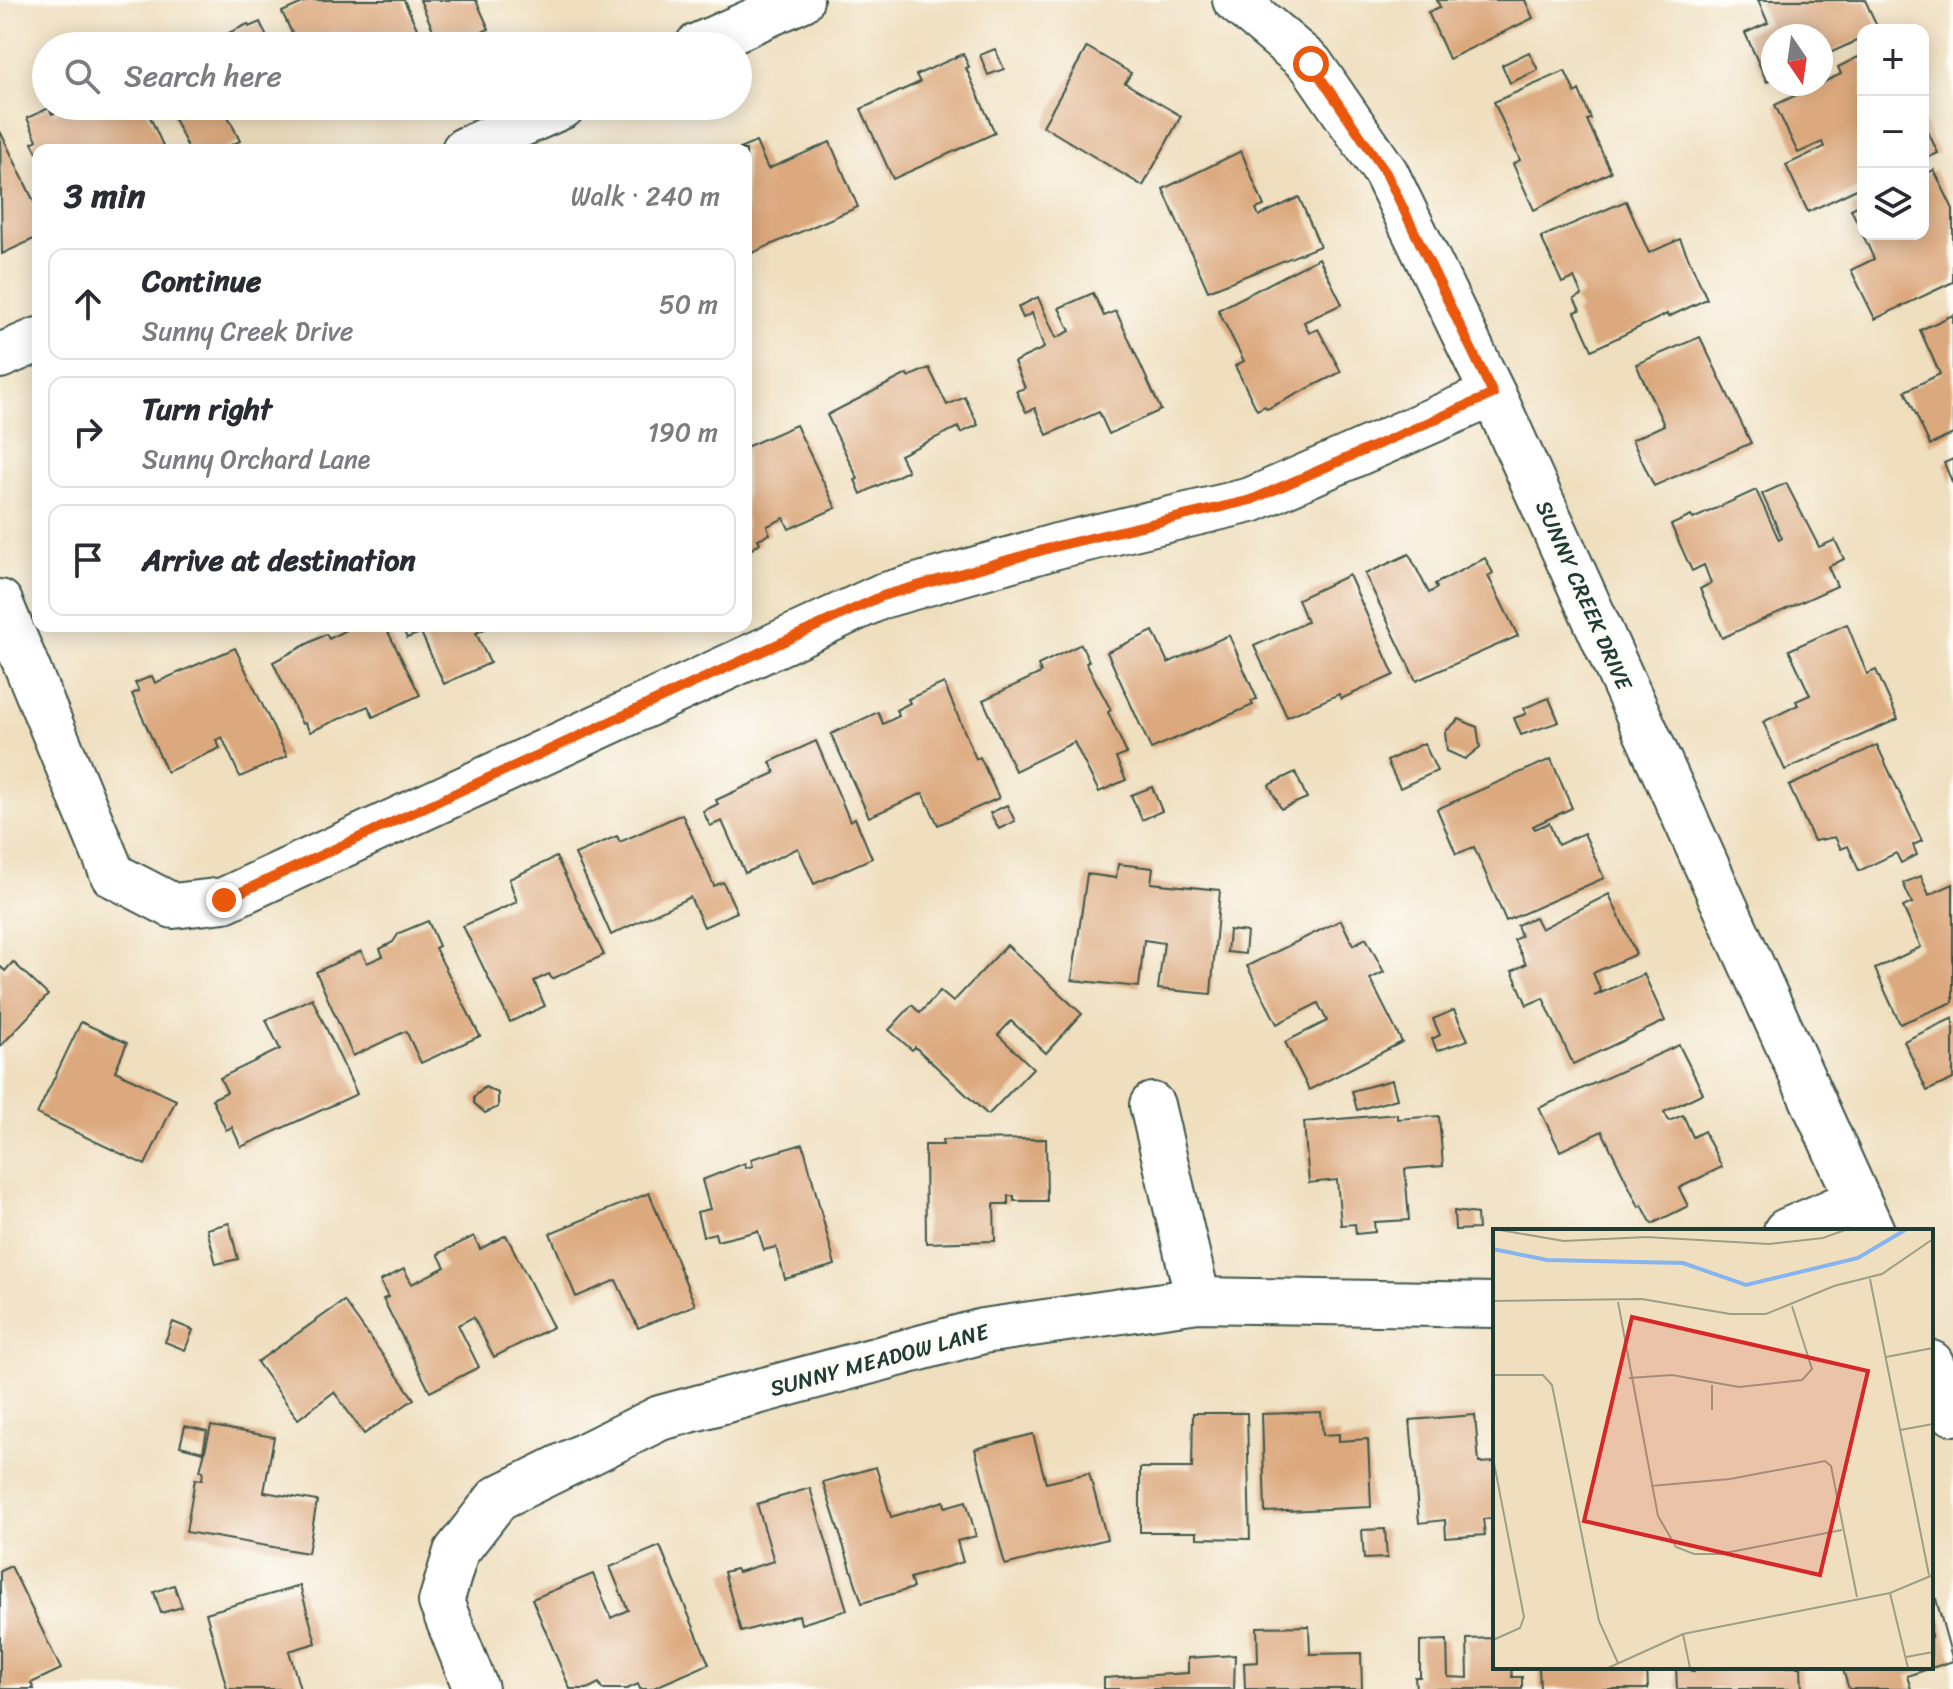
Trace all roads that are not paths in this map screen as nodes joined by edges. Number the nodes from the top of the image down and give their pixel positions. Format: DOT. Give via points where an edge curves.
graph roads {
  1 [pos="801,0"];
  2 [pos="1235,0"];
  3 [pos="729,32"];
  4 [pos="532,120"];
  5 [pos="478,144"];
  6 [pos="32,343"];
  7 [pos="0,356"];
  8 [pos="1493,394"];
  9 [pos="0,602"];
  10 [pos="1152,1105"];
  11 [pos="1865,1215"];
  12 [pos="1796,1229"];
  13 [pos="1198,1300"];
  14 [pos="1493,1305"];
  15 [pos="1933,1368"];
  16 [pos="1953,1413"];
  17 [pos="476,1689"];
  1 -- 3 [label="street"];
  2 -- 8 [label="street, SUNNY CREEK DRIVE" via="1311,64 1386,173"];
  4 -- 5 [label="street"];
  6 -- 7 [label="street"];
  8 -- 9 [label="street" via="1251,500 1057,546 882,596 224,900 173,906 113,875"];
  8 -- 11 [label="street, SUNNY CREEK DRIVE"];
  10 -- 13 [label="street"];
  11 -- 12 [label="street"];
  13 -- 14 [label="street, SUNNY MEADOW LANE"];
  13 -- 17 [label="street, SUNNY MEADOW LANE" via="983,1331 660,1418 498,1498 456,1552 441,1602"];
  15 -- 16 [label="street"];
}
